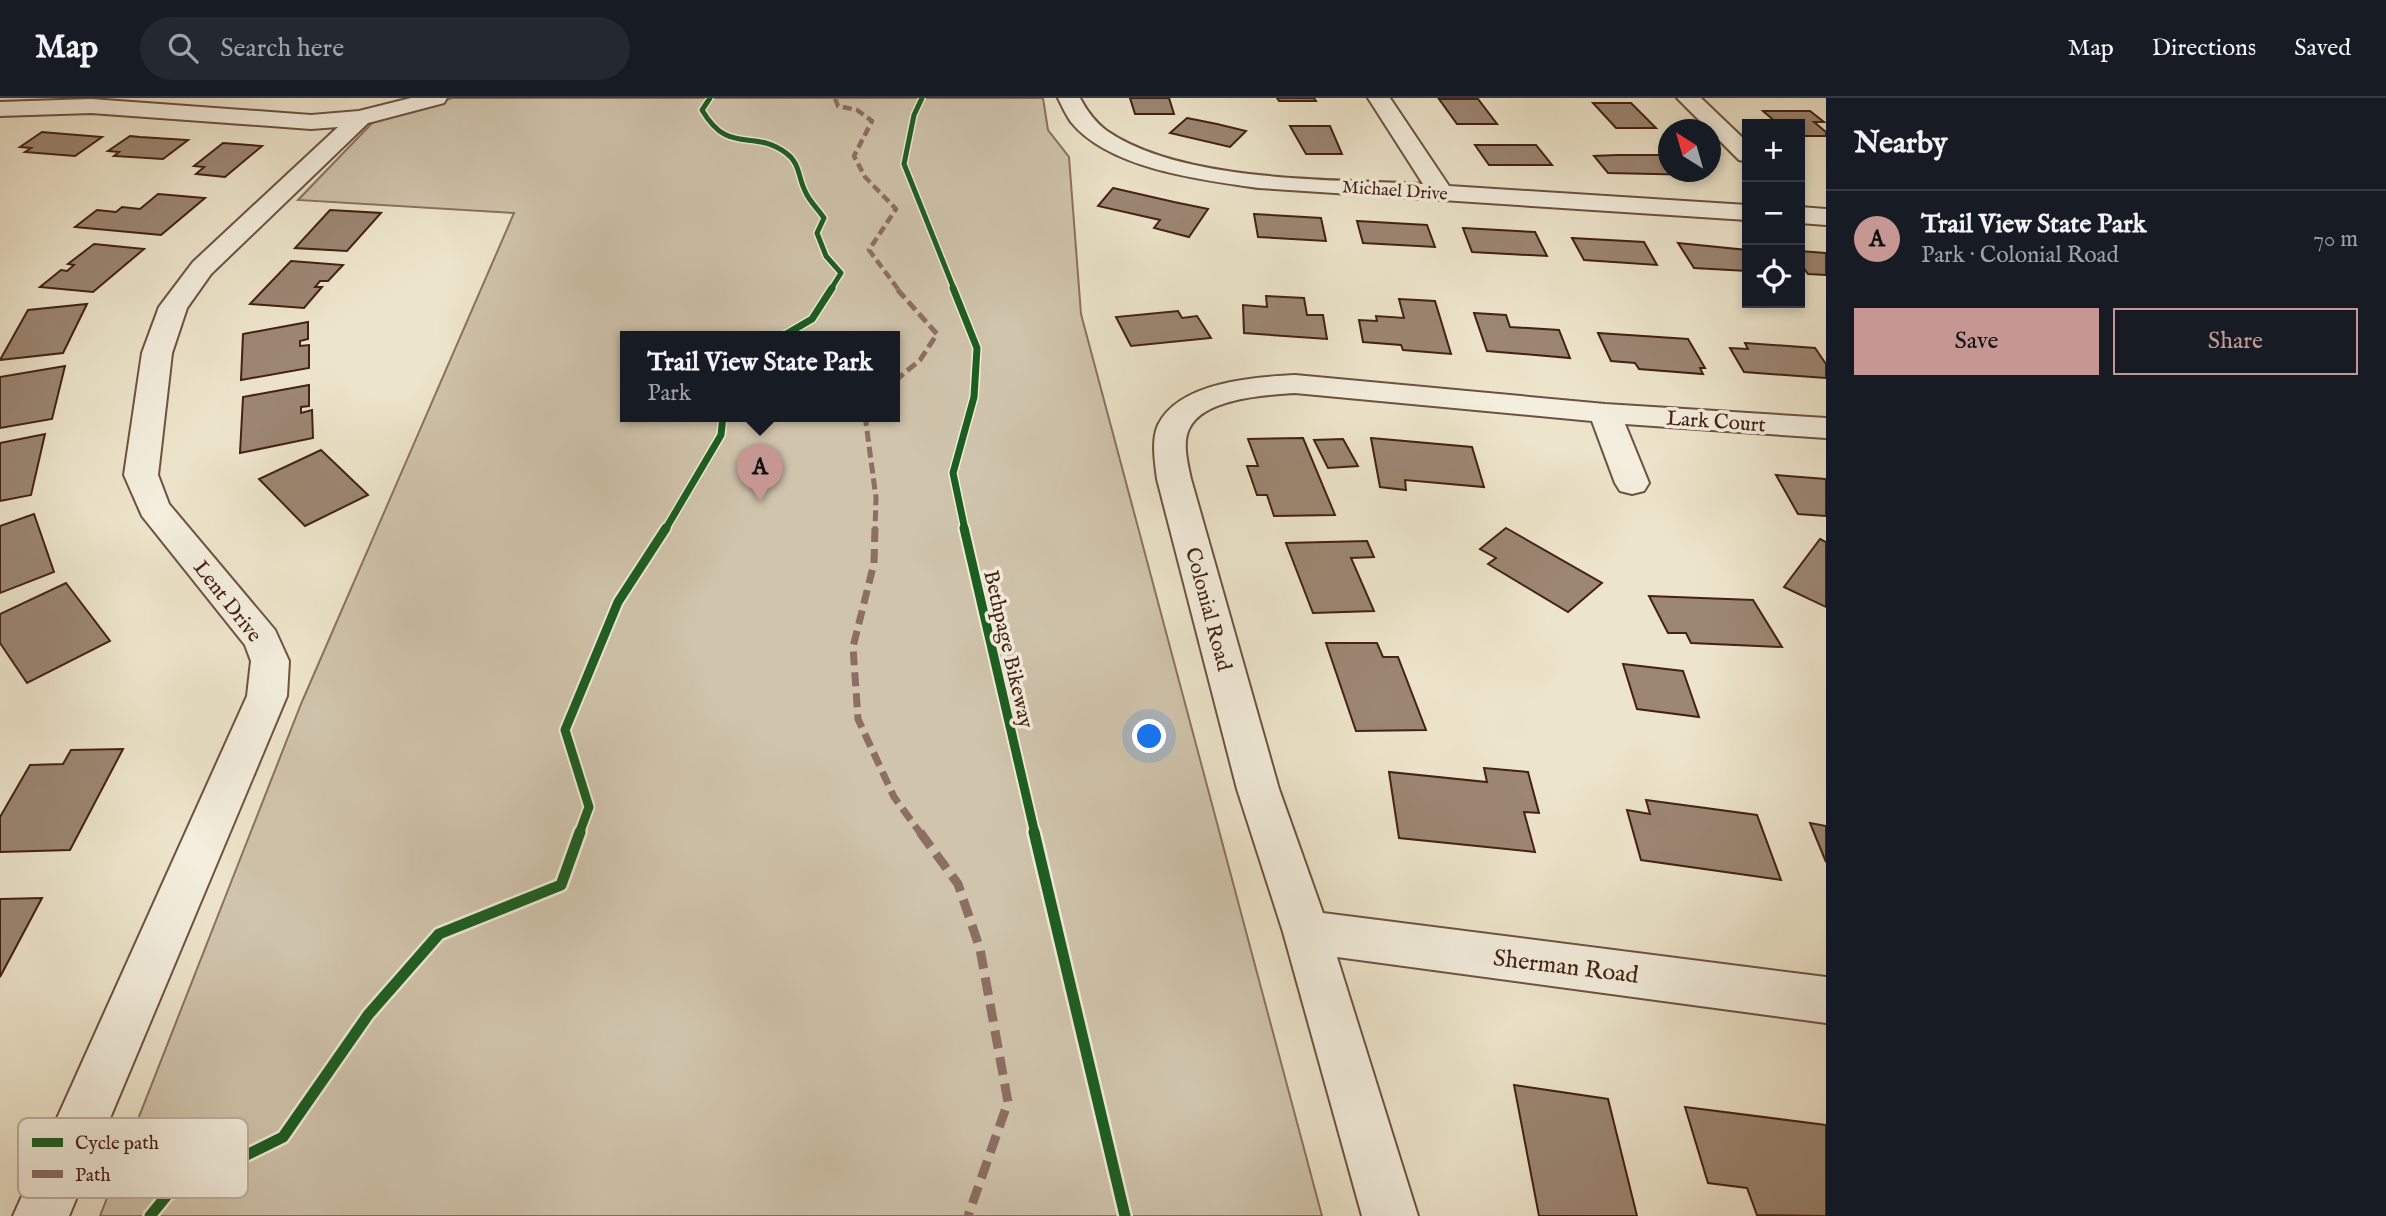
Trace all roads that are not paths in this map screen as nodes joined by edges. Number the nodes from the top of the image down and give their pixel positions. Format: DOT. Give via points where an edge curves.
graph roads {
  1 [pos="436,98"];
  2 [pos="1069,98"];
  3 [pos="1379,98"];
  4 [pos="1688,98"];
  5 [pos="0,109"];
  6 [pos="360,118"];
  7 [pos="1742,150"];
  8 [pos="1441,193"];
  9 [pos="1742,213"];
  10 [pos="1605,413"];
  11 [pos="1826,428"];
  12 [pos="1632,483"];
  13 [pos="1306,932"];
  14 [pos="1826,1000"];
  15 [pos="84,1118"];
  16 [pos="49,1198"];
  17 [pos="41,1216"];
  18 [pos="1390,1216"];
  1 -- 6 [label="street"];
  2 -- 8 [label="street, Michael Drive" via="1079,117 1097,134 1133,153 1186,171 1259,181"];
  3 -- 8 [label="street"];
  4 -- 7 [label="street"];
  5 -- 6 [label="street" via="92,106 311,122"];
  6 -- 15 [label="street, Lent Drive" via="202,268 173,307 158,353 141,475 154,508 262,640 270,661 267,695"];
  8 -- 9 [label="street, Michael Drive"];
  10 -- 11 [label="street, Lark Court"];
  10 -- 12 [label="street"];
  10 -- 13 [label="street, Colonial Road" via="1295,384 1242,387 1195,405 1173,426 1174,479 1258,789"];
  13 -- 14 [label="street, Sherman Road"];
  13 -- 18 [label="street, Colonial Road"];
  16 -- 17 [label="street, Lent Drive"];
}
